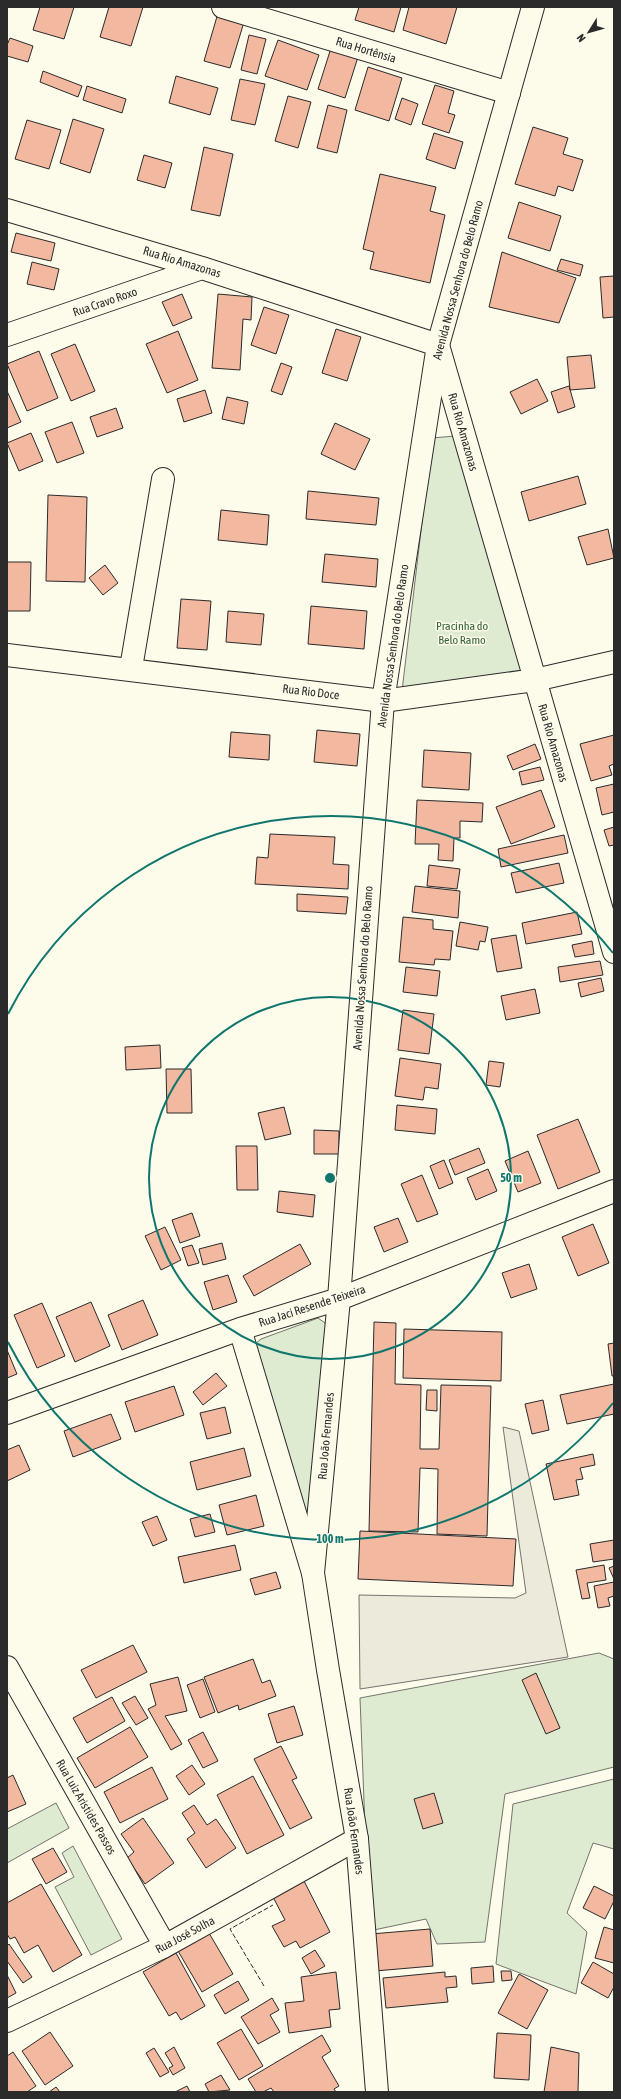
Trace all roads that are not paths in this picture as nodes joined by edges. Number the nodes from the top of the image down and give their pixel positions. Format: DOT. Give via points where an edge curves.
graph roads {
  1 [pos="223,7"];
  2 [pos="533,7"];
  3 [pos="266,13"];
  4 [pos="509,93"];
  5 [pos="7,210"];
  6 [pos="202,268"];
  7 [pos="7,335"];
  8 [pos="438,345"];
  9 [pos="163,479"];
  10 [pos="7,655"];
  11 [pos="614,662"];
  12 [pos="131,668"];
  13 [pos="535,680"];
  14 [pos="383,701"];
  15 [pos="614,952"];
  16 [pos="614,1191"];
  17 [pos="339,1299"];
  18 [pos="240,1329"];
  19 [pos="7,1413"];
  20 [pos="313,1573"];
  21 [pos="7,1667"];
  22 [pos="357,1839"];
  23 [pos="165,1946"];
  24 [pos="7,2021"];
  25 [pos="377,2092"];
  1 -- 3 [label="street, Rua Hortênsia"];
  2 -- 4 [label="street, Avenida Nossa Senhora do Belo Ramo"];
  3 -- 4 [label="street, Rua Hortênsia"];
  4 -- 8 [label="street, Avenida Nossa Senhora do Belo Ramo"];
  5 -- 6 [label="street, Rua Rio Amazonas"];
  6 -- 7 [label="street, Rua Cravo Roxo"];
  6 -- 8 [label="street, Rua Rio Amazonas"];
  8 -- 13 [label="street, Rua Rio Amazonas"];
  8 -- 14 [label="street, Avenida Nossa Senhora do Belo Ramo"];
  9 -- 12 [label="street"];
  10 -- 12 [label="street, Rua Rio Doce"];
  11 -- 13 [label="street, Rua Rio Doce"];
  12 -- 14 [label="street, Rua Rio Doce"];
  13 -- 14 [label="street, Rua Rio Doce"];
  13 -- 15 [label="street, Rua Rio Amazonas"];
  14 -- 17 [label="street, Avenida Nossa Senhora do Belo Ramo"];
  16 -- 17 [label="street, Rua Jaci Resende Teixeira"];
  17 -- 18 [label="street, Rua Jaci Resende Teixeira"];
  17 -- 20 [label="street, Rua João Fernandes"];
  18 -- 19 [label="street, Rua Jaci Resende Teixeira"];
  18 -- 20 [label="street, Rua João Fernandes"];
  20 -- 22 [label="street, Rua João Fernandes"];
  21 -- 23 [label="street, Rua Luiz Aristides Passos"];
  22 -- 23 [label="street, Rua José Solha"];
  22 -- 25 [label="street, Rua João Fernandes"];
  23 -- 24 [label="street, Rua José Solha"];
}
